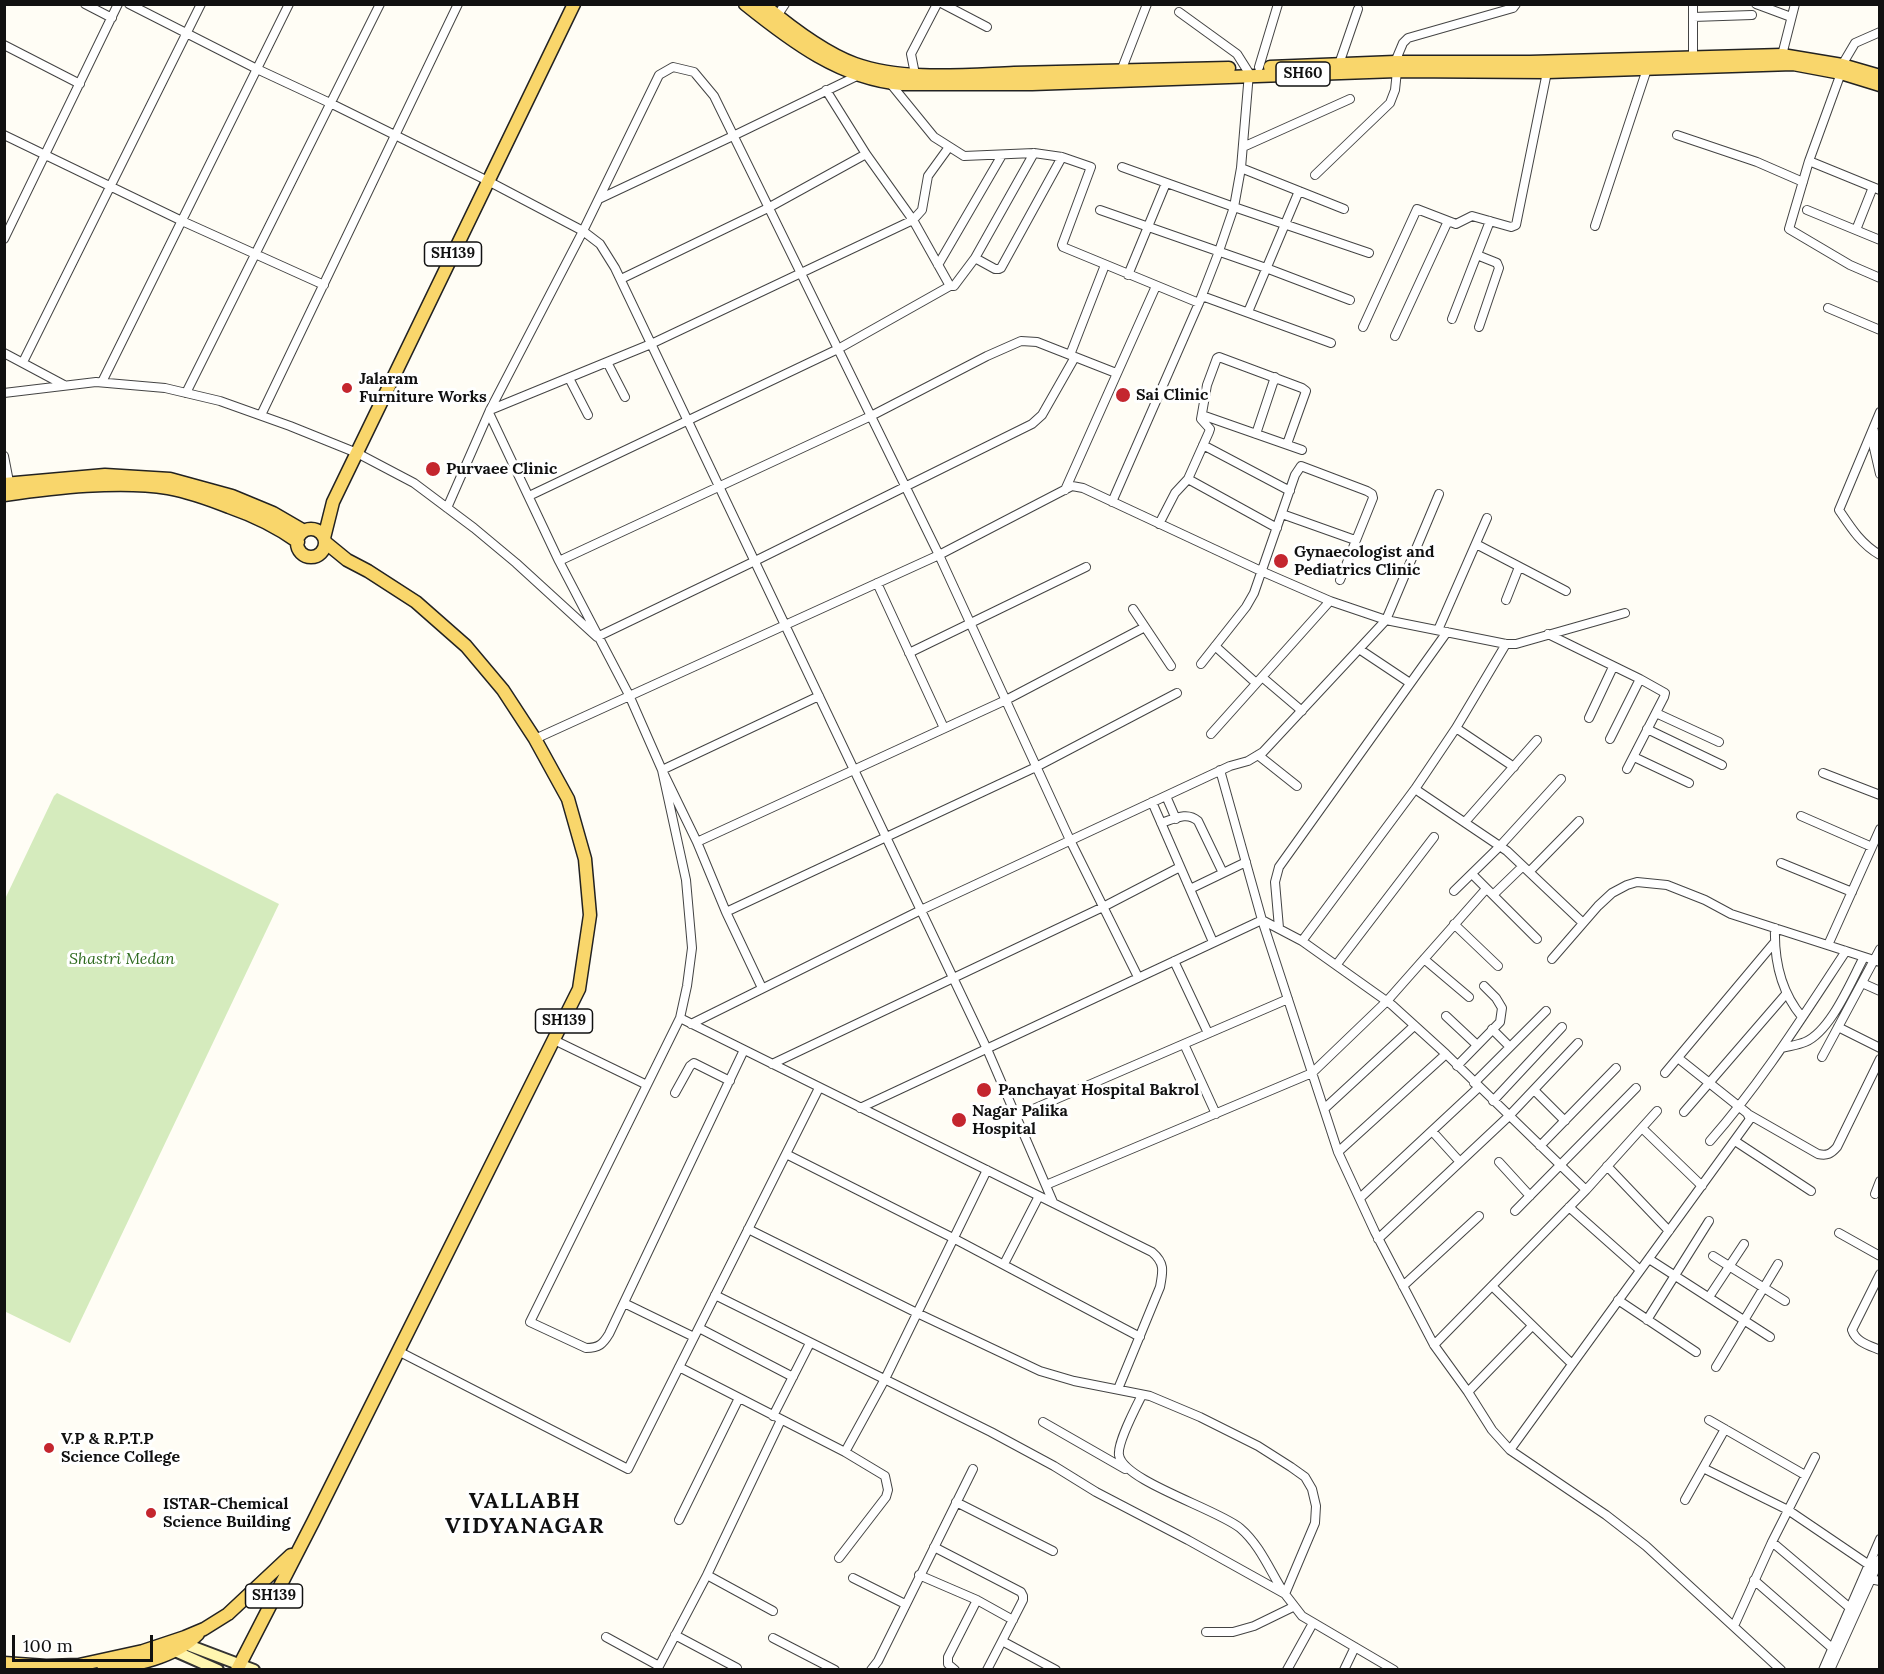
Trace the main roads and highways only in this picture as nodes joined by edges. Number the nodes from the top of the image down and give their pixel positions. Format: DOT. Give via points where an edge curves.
graph roads {
  1 [pos="745,4"];
  2 [pos="763,4"];
  3 [pos="575,5"];
  4 [pos="774,20"];
  5 [pos="1396,67"];
  6 [pos="1842,69"];
  7 [pos="1252,70"];
  8 [pos="1880,76"];
  9 [pos="1880,85"];
  10 [pos="8,489"];
  11 [pos="333,502"];
  12 [pos="307,530"];
  13 [pos="325,540"];
  14 [pos="298,542"];
  15 [pos="318,555"];
  16 [pos="347,560"];
  17 [pos="298,1549"];
  18 [pos="183,1641"];
  19 [pos="171,1647"];
  20 [pos="4,1663"];
  21 [pos="238,1667"];
  22 [pos="103,1670"];
  23 [pos="218,1670"];
  24 [pos="254,1670"];
  1 -- 4 [label="main road, SH60"];
  2 -- 4 [label="main road, SH60"];
  3 -- 11 [label="main road, SH139"];
  4 -- 7 [label="main road, SH60" via="856,64 897,73"];
  4 -- 7 [label="main road, SH60" via="784,35 835,66 890,83 1032,84"];
  5 -- 6 [label="main road, SH60" via="1547,72 1793,64"];
  5 -- 6 [label="main road, SH60" via="1782,55"];
  5 -- 7 [label="main road, SH60"];
  5 -- 7 [label="main road, SH60" via="1339,64"];
  6 -- 8 [label="main road, SH60"];
  6 -- 9 [label="main road, SH60"];
  10 -- 12 [label="main road" via="105,475 170,478 232,496"];
  10 -- 14 [label="main road" via="119,484 167,488 257,517"];
  11 -- 12 [label="main road, SH139"];
  11 -- 13 [label="main road, SH139"];
  12 -- 13 [label="main road" via="319,532"];
  12 -- 14 [label="main road"];
  13 -- 15 [label="main road"];
  13 -- 16 [label="main road, SH139"];
  14 -- 15 [label="main road" via="303,554"];
  15 -- 16 [label="main road, SH139"];
  16 -- 17 [label="main road, SH139" via="416,602 466,646 503,690 568,799 585,860 590,915 579,988"];
  17 -- 18 [label="main road" via="228,1614"];
  17 -- 21 [label="main road, SH139"];
  18 -- 19 [label="main road"];
  18 -- 21 [label="main road"];
  19 -- 20 [label="main road" via="79,1665"];
  19 -- 22 [label="main road" via="148,1661"];
  19 -- 23 [label="main road"];
  21 -- 24 [label="main road"];
}
